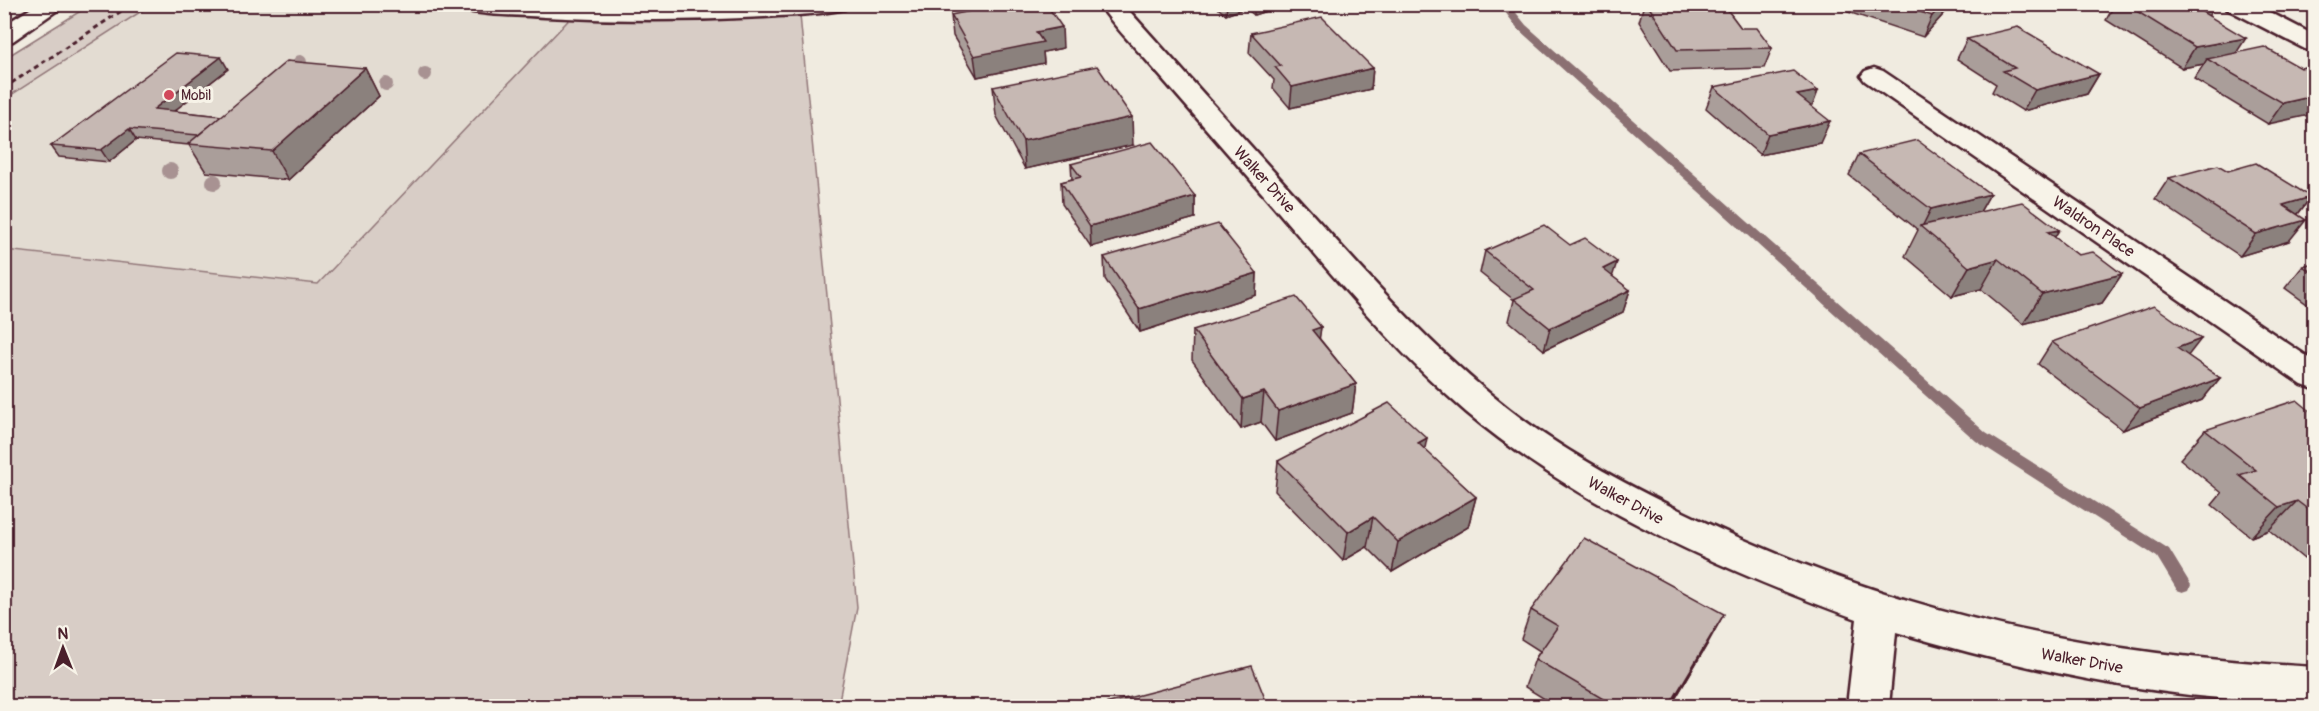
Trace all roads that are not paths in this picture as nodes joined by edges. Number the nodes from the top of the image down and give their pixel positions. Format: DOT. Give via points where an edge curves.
graph roads {
  1 [pos="55,4"];
  2 [pos="467,4"];
  3 [pos="837,4"];
  4 [pos="1110,4"];
  5 [pos="2235,4"];
  6 [pos="4,36"];
  7 [pos="2314,45"];
  8 [pos="1874,76"];
  9 [pos="2314,377"];
  10 [pos="1878,612"];
  11 [pos="2314,685"];
  12 [pos="1868,706"];
  1 -- 6 [label="street"];
  2 -- 3 [label="street" via="650,14"];
  4 -- 10 [label="street, Walker Drive" via="1392,320 1486,410 1566,466 1673,525 1737,556"];
  5 -- 7 [label="street"];
  8 -- 9 [label="street, Waldron Place"];
  10 -- 11 [label="street, Walker Drive" via="1968,636 2115,666 2192,677"];
  10 -- 12 [label="street"];
}
